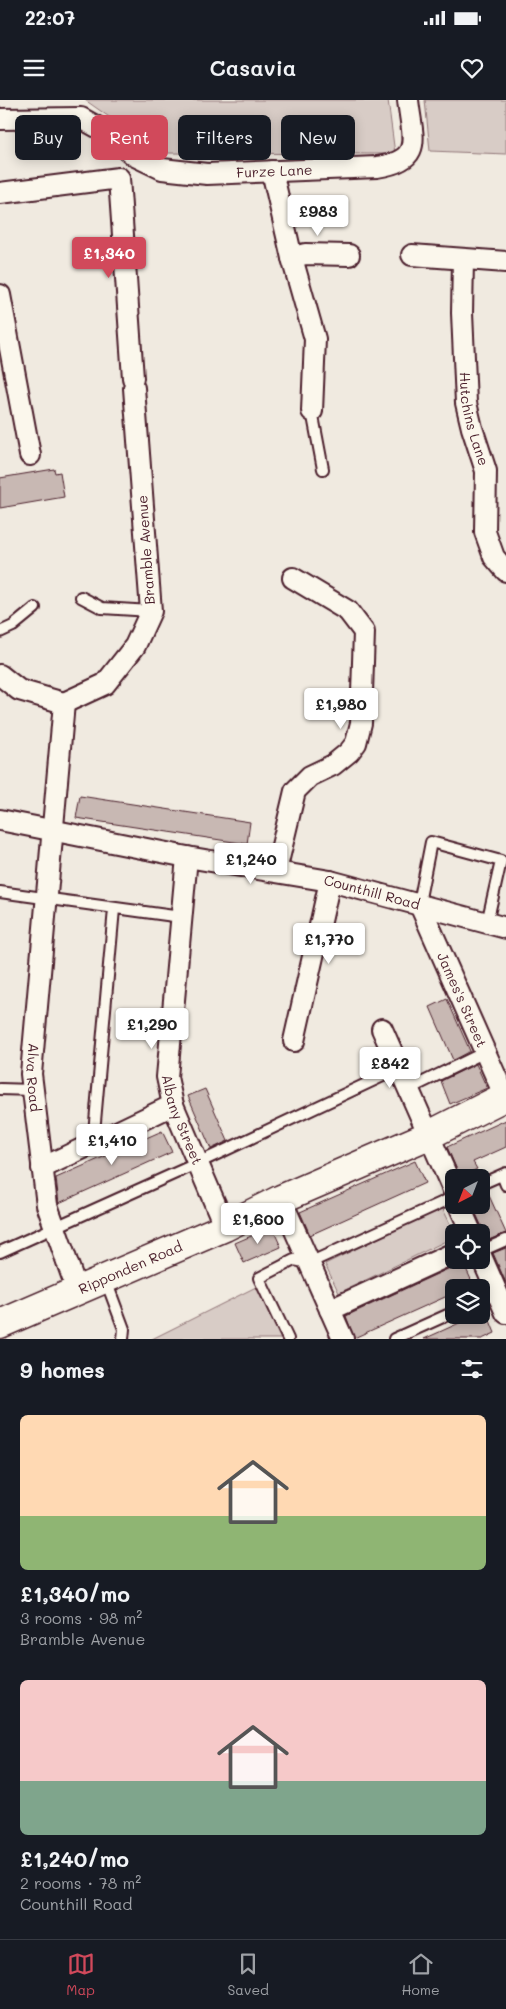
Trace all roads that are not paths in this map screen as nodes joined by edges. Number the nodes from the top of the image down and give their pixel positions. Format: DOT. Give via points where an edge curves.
graph roads {
  1 [pos="408,100"];
  2 [pos="0,119"];
  3 [pos="272,171"];
  4 [pos="0,194"];
  5 [pos="412,255"];
  6 [pos="349,256"];
  7 [pos="292,258"];
  8 [pos="462,260"];
  9 [pos="506,262"];
  10 [pos="0,295"];
  11 [pos="312,411"];
  12 [pos="30,455"];
  13 [pos="323,469"];
  14 [pos="506,571"];
  15 [pos="293,578"];
  16 [pos="81,597"];
  17 [pos="35,608"];
  18 [pos="151,611"];
  19 [pos="0,632"];
  20 [pos="0,675"];
  21 [pos="64,703"];
  22 [pos="0,820"];
  23 [pos="54,830"];
  24 [pos="187,857"];
  25 [pos="276,871"];
  26 [pos="330,881"];
  27 [pos="0,892"];
  28 [pos="47,900"];
  29 [pos="418,903"];
  30 [pos="114,909"];
  31 [pos="181,918"];
  32 [pos="496,925"];
  33 [pos="382,1029"];
  34 [pos="294,1042"];
  35 [pos="485,1052"];
  36 [pos="400,1068"];
  37 [pos="409,1088"];
  38 [pos="0,1089"];
  39 [pos="32,1090"];
  40 [pos="505,1097"];
  41 [pos="174,1106"];
  42 [pos="429,1135"];
  43 [pos="93,1144"];
  44 [pos="198,1163"];
  45 [pos="42,1168"];
  46 [pos="445,1171"];
  47 [pos="505,1178"];
  48 [pos="490,1182"];
  49 [pos="281,1199"];
  50 [pos="445,1201"];
  51 [pos="54,1226"];
  52 [pos="225,1227"];
  53 [pos="506,1240"];
  54 [pos="490,1247"];
  55 [pos="0,1252"];
  56 [pos="445,1257"];
  57 [pos="309,1263"];
  58 [pos="105,1278"];
  59 [pos="77,1290"];
  60 [pos="490,1297"];
  61 [pos="330,1310"];
  62 [pos="506,1313"];
  63 [pos="445,1316"];
  64 [pos="0,1324"];
  65 [pos="123,1339"];
  66 [pos="288,1339"];
  67 [pos="343,1339"];
  68 [pos="394,1339"];
  1 -- 3 [label="street, Furze Lane" via="413,143 402,161 385,166"];
  2 -- 3 [label="street, Furze Lane" via="81,118 106,132 134,156 162,169 206,174"];
  3 -- 7 [label="street"];
  4 -- 18 [label="street, Bramble Avenue" via="119,178"];
  5 -- 8 [label="street"];
  6 -- 7 [label="street" via="306,254"];
  7 -- 11 [label="street" via="315,339"];
  8 -- 9 [label="street"];
  8 -- 14 [label="street, Hutchins Lane" via="466,403 486,471 485,532 494,557"];
  10 -- 12 [label="street"];
  11 -- 13 [label="lane"];
  15 -- 25 [label="street" via="348,610 364,632 361,723 356,743 349,752 333,765 310,776 295,791"];
  16 -- 18 [label="lane" via="102,608"];
  17 -- 19 [label="lane"];
  18 -- 21 [label="street, Bramble Avenue" via="135,646 105,684"];
  20 -- 21 [label="street" via="20,690"];
  21 -- 23 [label="street, Alva Road"];
  22 -- 23 [label="street, Counthill Road"];
  23 -- 24 [label="street, Counthill Road"];
  23 -- 28 [label="street, Alva Road"];
  24 -- 25 [label="street, Counthill Road"];
  24 -- 31 [label="street, Albany Street"];
  25 -- 26 [label="street, Counthill Road"];
  26 -- 29 [label="street, Counthill Road"];
  26 -- 34 [label="street"];
  27 -- 28 [label="lane"];
  28 -- 30 [label="lane"];
  28 -- 39 [label="street, Alva Road"];
  29 -- 32 [label="street, Counthill Road"];
  29 -- 32 [label="lane" via="431,842 501,862"];
  29 -- 35 [label="street, James's Street"];
  30 -- 31 [label="lane"];
  30 -- 43 [label="lane"];
  31 -- 41 [label="street, Albany Street" via="167,1077"];
  33 -- 36 [label="street"];
  35 -- 37 [label="lane"];
  35 -- 40 [label="street, James's Street"];
  36 -- 37 [label="street"];
  36 -- 44 [label="lane"];
  37 -- 42 [label="street"];
  38 -- 39 [label="lane"];
  39 -- 45 [label="street, Alva Road"];
  40 -- 42 [label="main road, Ripponden Road"];
  41 -- 43 [label="street"];
  41 -- 44 [label="street, Albany Street"];
  42 -- 46 [label="street"];
  42 -- 49 [label="main road, Ripponden Road"];
  43 -- 45 [label="street"];
  44 -- 51 [label="lane"];
  44 -- 52 [label="street, Albany Street"];
  45 -- 51 [label="street, Alva Road" via="47,1205"];
  47 -- 48 [label="lane"];
  49 -- 52 [label="main road, Ripponden Road"];
  49 -- 57 [label="street"];
  50 -- 57 [label="lane"];
  51 -- 55 [label="lane"];
  51 -- 59 [label="street, Alva Road"];
  52 -- 58 [label="main road, Ripponden Road"];
  53 -- 54 [label="lane"];
  56 -- 61 [label="street"];
  57 -- 61 [label="street"];
  57 -- 66 [label="lane" via="294,1260 259,1278"];
  58 -- 59 [label="main road, Ripponden Road"];
  58 -- 65 [label="lane" via="124,1329"];
  59 -- 64 [label="main road, Ripponden Road"];
  60 -- 62 [label="street"];
  61 -- 67 [label="street"];
  63 -- 68 [label="lane"];
}
